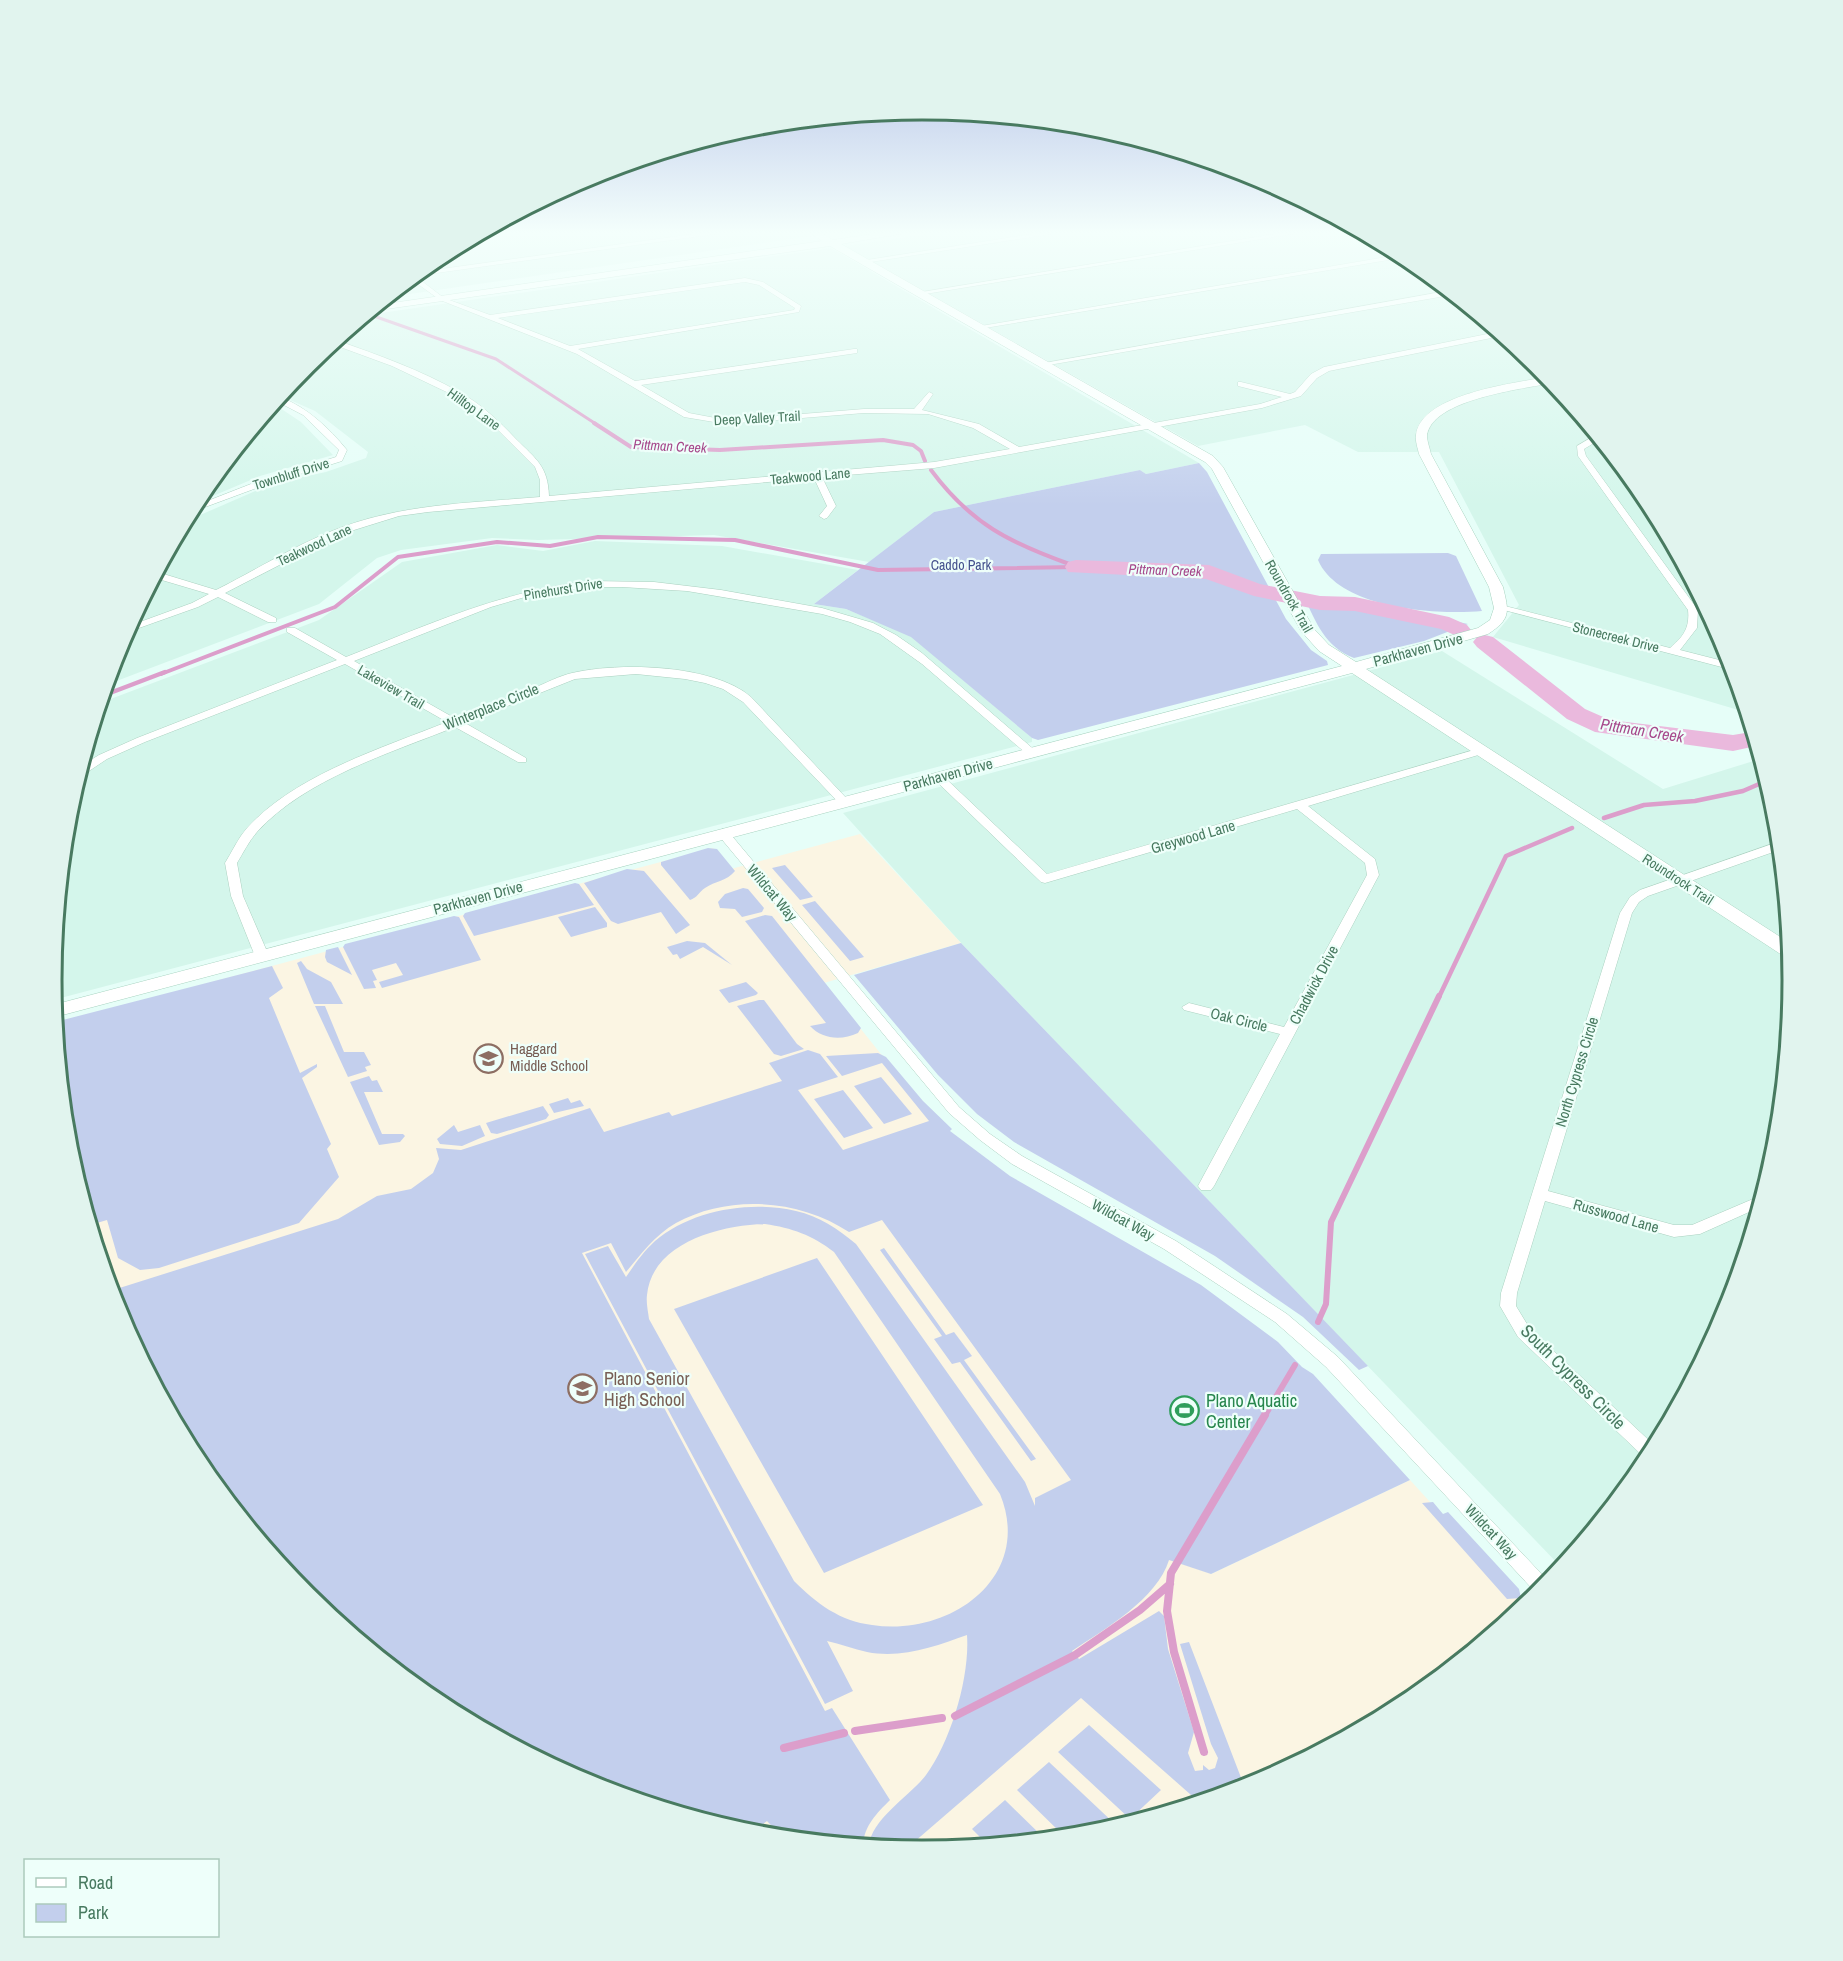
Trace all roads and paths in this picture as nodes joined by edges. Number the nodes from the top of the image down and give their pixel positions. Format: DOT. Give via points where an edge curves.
graph roads {
  1 [pos="501,323"];
  2 [pos="722,323"];
  3 [pos="971,323"];
  4 [pos="1006,323"];
  5 [pos="1281,323"];
  6 [pos="979,327"];
  7 [pos="1491,336"];
  8 [pos="342,345"];
  9 [pos="569,348"];
  10 [pos="854,351"];
  11 [pos="1043,364"];
  12 [pos="1540,382"];
  13 [pos="632,384"];
  14 [pos="1241,384"];
  15 [pos="929,394"];
  16 [pos="1292,396"];
  17 [pos="285,402"];
  18 [pos="916,412"];
  19 [pos="1151,426"];
  20 [pos="1591,441"];
  21 [pos="1020,451"];
  22 [pos="817,476"];
  23 [pos="544,499"];
  24 [pos="205,505"];
  25 [pos="824,516"];
  26 [pos="162,577"];
  27 [pos="219,594"];
  28 [pos="1501,608"];
  29 [pos="272,620"];
  30 [pos="139,625"];
  31 [pos="291,630"];
  32 [pos="1673,651"];
  33 [pos="345,660"];
  34 [pos="1721,664"];
  35 [pos="1353,668"];
  36 [pos="454,723"];
  37 [pos="1481,751"];
  38 [pos="1032,753"];
  39 [pos="522,760"];
  40 [pos="89,766"];
  41 [pos="939,778"];
  42 [pos="844,802"];
  43 [pos="1301,806"];
  44 [pos="723,833"];
  45 [pos="1771,849"];
  46 [pos="1680,880"];
  47 [pos="1781,946"];
  48 [pos="262,956"];
  49 [pos="1189,1007"];
  50 [pos="63,1009"];
  51 [pos="1288,1032"];
  52 [pos="1206,1186"];
  53 [pos="1539,1194"];
  54 [pos="1751,1205"];
  55 [pos="1509,1293"];
  56 [pos="1644,1447"];
  57 [pos="1536,1582"];
  1 -- 9 [label="street, Deep Valley Trail"];
  2 -- 9 [label="street"];
  3 -- 6 [label="street, Roundrock Trail"];
  4 -- 6 [label="street"];
  5 -- 11 [label="street"];
  6 -- 11 [label="street, Roundrock Trail"];
  7 -- 16 [label="street, Teakwood Lane" via="1327,369"];
  8 -- 23 [label="street, Hilltop Lane" via="459,394 539,466"];
  9 -- 13 [label="street, Deep Valley Trail"];
  10 -- 13 [label="street"];
  11 -- 19 [label="street, Roundrock Trail"];
  12 -- 28 [label="street" via="1445,407 1420,432 1420,442 1491,577"];
  13 -- 18 [label="street, Deep Valley Trail" via="687,416 711,421 864,411"];
  14 -- 16 [label="street"];
  15 -- 18 [label="street"];
  16 -- 19 [label="street, Teakwood Lane" via="1262,406"];
  17 -- 24 [label="street, Townbluff Drive" via="313,418 343,450 339,459"];
  18 -- 21 [label="street, Deep Valley Trail" via="962,420"];
  19 -- 21 [label="street, Teakwood Lane"];
  19 -- 35 [label="street, Roundrock Trail" via="1217,467 1308,632"];
  20 -- 32 [label="street" via="1580,448 1582,456 1693,610 1691,634"];
  21 -- 22 [label="street, Teakwood Lane" via="934,465"];
  22 -- 23 [label="street, Teakwood Lane"];
  22 -- 25 [label="street" via="832,506"];
  23 -- 27 [label="street, Teakwood Lane" via="429,509 364,523 314,543"];
  26 -- 27 [label="street"];
  27 -- 29 [label="street"];
  27 -- 30 [label="street, Teakwood Lane"];
  28 -- 32 [label="street, Stonecreek Drive"];
  28 -- 35 [label="street, Parkhaven Drive" via="1497,622 1483,631"];
  31 -- 33 [label="street, Lakeview Trail"];
  32 -- 34 [label="street, Stonecreek Drive"];
  33 -- 36 [label="street, Lakeview Trail"];
  33 -- 38 [label="street, Pinehurst Drive" via="528,593 600,582 658,585 815,609 878,629 926,661"];
  33 -- 40 [label="street, Pinehurst Drive" via="141,740"];
  35 -- 37 [label="street, Roundrock Trail"];
  35 -- 38 [label="street, Parkhaven Drive"];
  36 -- 39 [label="street, Lakeview Trail"];
  36 -- 42 [label="street, Winterplace Circle" via="573,676 597,671 687,677 720,684 742,696"];
  36 -- 48 [label="street, Winterplace Circle" via="345,767 280,804 251,831 231,863 237,896"];
  37 -- 43 [label="street, Greywood Lane"];
  37 -- 46 [label="street, Roundrock Trail"];
  38 -- 41 [label="street, Parkhaven Drive"];
  41 -- 42 [label="street, Parkhaven Drive"];
  41 -- 43 [label="street, Greywood Lane" via="1045,879"];
  42 -- 44 [label="street, Parkhaven Drive"];
  43 -- 51 [label="street, Chadwick Drive" via="1371,862 1373,875"];
  44 -- 48 [label="street, Parkhaven Drive"];
  44 -- 57 [label="street, Wildcat Way" via="954,1110 1017,1160 1170,1245 1281,1318 1332,1362"];
  45 -- 46 [label="street, North Cypress Circle"];
  46 -- 47 [label="street, Roundrock Trail"];
  46 -- 53 [label="street, North Cypress Circle" via="1644,893 1626,913"];
  48 -- 50 [label="street, Parkhaven Drive"];
  49 -- 51 [label="street, Oak Circle"];
  51 -- 52 [label="street, Chadwick Drive"];
  53 -- 54 [label="street, Russwood Lane" via="1674,1231 1694,1230"];
  53 -- 55 [label="street, North Cypress Circle"];
  55 -- 56 [label="street, South Cypress Circle" via="1508,1306 1524,1333"];
}
